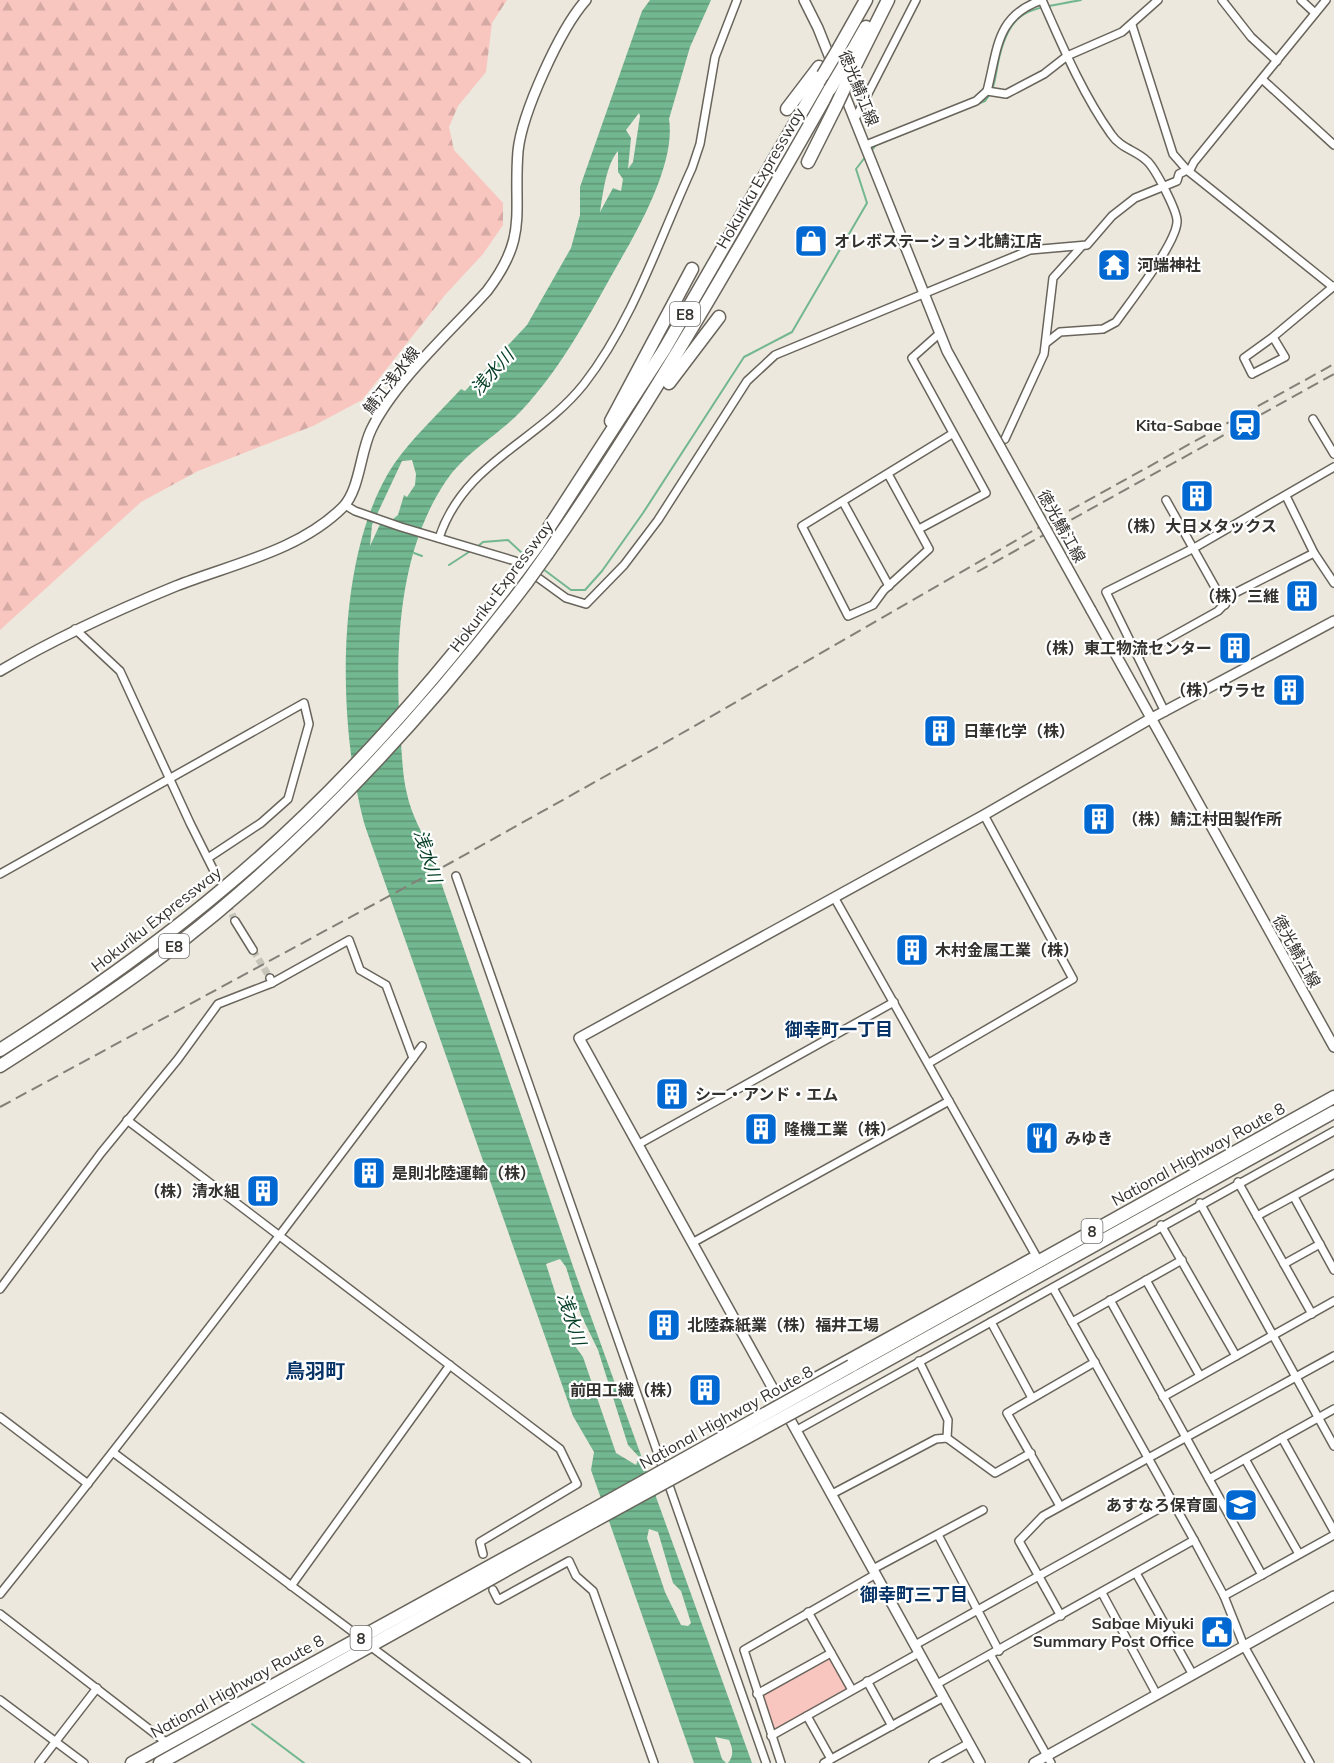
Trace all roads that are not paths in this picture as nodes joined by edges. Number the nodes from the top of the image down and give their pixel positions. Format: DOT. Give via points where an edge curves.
graph roads {
  1 [pos="586,0"];
  2 [pos="737,0"];
  3 [pos="804,0"];
  4 [pos="863,0"];
  5 [pos="881,0"];
  6 [pos="888,0"];
  7 [pos="916,0"];
  8 [pos="1042,0"];
  9 [pos="1158,0"];
  10 [pos="1222,0"];
  11 [pos="1301,0"];
  12 [pos="1326,0"];
  13 [pos="1315,12"];
  14 [pos="1132,25"];
  15 [pos="1067,57"];
  16 [pos="1277,61"];
  17 [pos="821,71"];
  18 [pos="1262,79"];
  19 [pos="987,91"];
  20 [pos="787,109"];
  21 [pos="855,118"];
  22 [pos="866,145"];
  23 [pos="1334,146"];
  24 [pos="808,162"];
  25 [pos="1189,170"];
  26 [pos="1162,187"];
  27 [pos="1081,247"];
  28 [pos="692,269"];
  29 [pos="1334,287"];
  30 [pos="923,293"];
  31 [pos="719,317"];
  32 [pos="940,333"];
  33 [pos="1273,337"];
  34 [pos="1046,343"];
  35 [pos="1313,419"];
  36 [pos="952,434"];
  37 [pos="1005,439"];
  38 [pos="1334,454"];
  39 [pos="1334,467"];
  40 [pos="888,474"];
  41 [pos="1286,496"];
  42 [pos="1166,500"];
  43 [pos="843,502"];
  44 [pos="345,505"];
  45 [pos="564,506"];
  46 [pos="575,515"];
  47 [pos="919,530"];
  48 [pos="438,537"];
  49 [pos="1194,548"];
  50 [pos="1314,553"];
  51 [pos="1334,583"];
  52 [pos="890,586"];
  53 [pos="1225,605"];
  54 [pos="1334,621"];
  55 [pos="75,629"];
  56 [pos="1139,655"];
  57 [pos="0,671"];
  58 [pos="1165,712"];
  59 [pos="1150,719"];
  60 [pos="169,779"];
  61 [pos="984,816"];
  62 [pos="208,858"];
  63 [pos="0,874"];
  64 [pos="216,874"];
  65 [pos="456,876"];
  66 [pos="834,897"];
  67 [pos="235,921"];
  68 [pos="253,950"];
  69 [pos="894,1002"];
  70 [pos="422,1046"];
  71 [pos="1334,1047"];
  72 [pos="0,1050"];
  73 [pos="413,1058"];
  74 [pos="929,1063"];
  75 [pos="0,1066"];
  76 [pos="1334,1097"];
  77 [pos="950,1101"];
  78 [pos="1334,1112"];
  79 [pos="128,1120"];
  80 [pos="1334,1131"];
  81 [pos="639,1144"];
  82 [pos="1332,1175"];
  83 [pos="1238,1182"];
  84 [pos="1334,1185"];
  85 [pos="1294,1197"];
  86 [pos="1200,1203"];
  87 [pos="1257,1216"];
  88 [pos="1161,1225"];
  89 [pos="280,1237"];
  90 [pos="692,1243"];
  91 [pos="1320,1244"];
  92 [pos="1037,1258"];
  93 [pos="1182,1260"];
  94 [pos="1284,1264"];
  95 [pos="1334,1270"];
  96 [pos="1146,1281"];
  97 [pos="1053,1288"];
  98 [pos="0,1289"];
  99 [pos="1110,1300"];
  100 [pos="1334,1301"];
  101 [pos="1312,1314"];
  102 [pos="991,1322"];
  103 [pos="1072,1322"];
  104 [pos="1273,1336"];
  105 [pos="1236,1356"];
  106 [pos="1334,1356"];
  107 [pos="920,1361"];
  108 [pos="1095,1362"];
  109 [pos="450,1365"];
  110 [pos="1200,1376"];
  111 [pos="1297,1377"];
  112 [pos="778,1397"];
  113 [pos="1163,1397"];
  114 [pos="1032,1398"];
  115 [pos="1334,1409"];
  116 [pos="0,1417"];
  117 [pos="1318,1418"];
  118 [pos="797,1430"];
  119 [pos="1186,1437"];
  120 [pos="947,1438"];
  121 [pos="1282,1438"];
  122 [pos="1334,1446"];
  123 [pos="114,1453"];
  124 [pos="1031,1453"];
  125 [pos="1148,1458"];
  126 [pos="1245,1459"];
  127 [pos="1209,1479"];
  128 [pos="88,1484"];
  129 [pos="832,1494"];
  130 [pos="1173,1501"];
  131 [pos="1060,1506"];
  132 [pos="983,1510"];
  133 [pos="592,1517"];
  134 [pos="1334,1533"];
  135 [pos="938,1535"];
  136 [pos="1194,1540"];
  137 [pos="483,1554"];
  138 [pos="1299,1554"];
  139 [pos="875,1572"];
  140 [pos="1136,1573"];
  141 [pos="1262,1575"];
  142 [pos="1038,1576"];
  143 [pos="291,1586"];
  144 [pos="493,1590"];
  145 [pos="1102,1593"];
  146 [pos="0,1594"];
  147 [pos="1224,1596"];
  148 [pos="1334,1596"];
  149 [pos="977,1609"];
  150 [pos="808,1612"];
  151 [pos="0,1614"];
  152 [pos="1061,1616"];
  153 [pos="366,1642"];
  154 [pos="1244,1646"];
  155 [pos="917,1649"];
  156 [pos="999,1651"];
  157 [pos="831,1653"];
  158 [pos="991,1656"];
  159 [pos="1193,1675"];
  160 [pos="867,1681"];
  161 [pos="937,1684"];
  162 [pos="97,1688"];
  163 [pos="852,1690"];
  164 [pos="757,1694"];
  165 [pos="1157,1695"];
  166 [pos="944,1697"];
  167 [pos="0,1700"];
  168 [pos="807,1716"];
  169 [pos="892,1725"];
  170 [pos="771,1736"];
  171 [pos="56,1742"];
  172 [pos="167,1743"];
  173 [pos="969,1743"];
  174 [pos="1049,1759"];
  175 [pos="827,1761"];
  176 [pos="39,1763"];
  177 [pos="84,1763"];
  178 [pos="132,1763"];
  179 [pos="160,1763"];
  180 [pos="527,1763"];
  181 [pos="654,1763"];
  182 [pos="766,1763"];
  183 [pos="781,1763"];
  184 [pos="933,1763"];
  185 [pos="980,1763"];
  186 [pos="1034,1763"];
  187 [pos="1310,1763"];
  1 -- 44 [label="main road, 鯖江浅水線" via="560,39 529,109 518,149 517,230 513,247 487,291 387,403 370,430"];
  2 -- 48 [label="street" via="715,57 692,168 613,340 572,398 464,489"];
  3 -- 21 [label="main road, 徳光鯖江線"];
  4 -- 17 [label="highway, Hokuriku Expressway / E8, bridge"];
  5 -- 46 [label="highway, Hokuriku Expressway / E8, bridge" via="675,358"];
  6 -- 24 [label="highway, bridge"];
  7 -- 21 [label="street"];
  8 -- 15 [label="street"];
  8 -- 19 [label="street" via="1027,5 1004,27"];
  9 -- 14 [label="street"];
  10 -- 16 [label="street" via="1251,37"];
  11 -- 13 [label="street"];
  12 -- 13 [label="street"];
  13 -- 16 [label="street"];
  14 -- 15 [label="street"];
  14 -- 25 [label="street" via="1173,154"];
  15 -- 19 [label="street" via="1006,94"];
  15 -- 26 [label="street" via="1112,135 1147,161"];
  16 -- 18 [label="street"];
  17 -- 20 [label="highway"];
  17 -- 45 [label="highway, Hokuriku Expressway / E8" via="664,350"];
  18 -- 23 [label="street"];
  18 -- 25 [label="street"];
  19 -- 22 [label="street" via="976,101"];
  21 -- 22 [label="main road, 徳光鯖江線"];
  22 -- 30 [label="main road, 徳光鯖江線"];
  25 -- 26 [label="street"];
  25 -- 29 [label="street"];
  26 -- 27 [label="street" via="1135,198"];
  26 -- 34 [label="street" via="1178,222 1169,243 1116,322 1102,329 1060,332"];
  27 -- 30 [label="street" via="1030,250"];
  27 -- 34 [label="street" via="1053,278"];
  28 -- 45 [label="highway"];
  29 -- 33 [label="street"];
  30 -- 32 [label="main road, 徳光鯖江線"];
  30 -- 48 [label="street" via="775,355 762,365 747,381 655,524 624,565 586,604 566,598 515,561"];
  31 -- 46 [label="highway"];
  32 -- 36 [label="street" via="912,358"];
  32 -- 59 [label="main road, 徳光鯖江線, bridge"];
  33 -- 33 [label="street" via="1244,358 1252,374 1285,357"];
  34 -- 37 [label="street"];
  35 -- 38 [label="street"];
  36 -- 40 [label="street"];
  36 -- 47 [label="street" via="986,493"];
  39 -- 41 [label="street"];
  40 -- 43 [label="street"];
  40 -- 47 [label="street"];
  41 -- 49 [label="street"];
  41 -- 50 [label="street"];
  42 -- 49 [label="street"];
  43 -- 52 [label="street"];
  43 -- 52 [label="street" via="802,526 848,616 873,605"];
  44 -- 48 [label="street"];
  44 -- 55 [label="main road" via="316,530 278,549"];
  45 -- 72 [label="highway, Hokuriku Expressway / E8, bridge" via="430,684 328,793 233,881 170,932"];
  46 -- 75 [label="highway, Hokuriku Expressway / E8, bridge" via="433,701 333,808 179,943"];
  47 -- 52 [label="street" via="929,549"];
  49 -- 53 [label="street"];
  49 -- 56 [label="street" via="1106,592"];
  50 -- 51 [label="street"];
  50 -- 53 [label="street" via="1235,593"];
  53 -- 56 [label="street"];
  54 -- 58 [label="main road"];
  55 -- 57 [label="main road"];
  55 -- 60 [label="street" via="120,671"];
  56 -- 58 [label="street"];
  58 -- 59 [label="main road"];
  59 -- 61 [label="main road"];
  59 -- 71 [label="main road, 徳光鯖江線"];
  60 -- 62 [label="street"];
  60 -- 62 [label="street" via="304,703 309,724 288,799 261,823"];
  60 -- 63 [label="street"];
  61 -- 66 [label="main road"];
  61 -- 74 [label="street" via="1073,979"];
  62 -- 64 [label="street"];
  65 -- 182 [label="street"];
  66 -- 69 [label="street"];
  66 -- 81 [label="main road" via="579,1038"];
  67 -- 68 [label="street"];
  69 -- 74 [label="street"];
  69 -- 81 [label="street"];
  70 -- 73 [label="street"];
  73 -- 79 [label="street" via="386,985 360,969 349,940 218,1005"];
  73 -- 89 [label="street"];
  74 -- 77 [label="street"];
  76 -- 92 [label="highway, National Highway Route 8 / 8"];
  77 -- 90 [label="street"];
  77 -- 92 [label="street"];
  78 -- 133 [label="highway, National Highway Route 8 / 8, bridge" via="857,1377"];
  79 -- 89 [label="street"];
  79 -- 98 [label="street"];
  80 -- 83 [label="street"];
  81 -- 90 [label="main road"];
  82 -- 84 [label="street"];
  82 -- 85 [label="street"];
  83 -- 86 [label="street"];
  83 -- 87 [label="street"];
  85 -- 87 [label="street"];
  85 -- 91 [label="street"];
  86 -- 88 [label="street"];
  86 -- 104 [label="street"];
  87 -- 94 [label="street"];
  88 -- 93 [label="street"];
  88 -- 97 [label="street"];
  89 -- 109 [label="street"];
  89 -- 123 [label="street"];
  90 -- 112 [label="main road"];
  91 -- 94 [label="street"];
  91 -- 95 [label="street"];
  92 -- 112 [label="street"];
  92 -- 133 [label="highway, National Highway Route 8 / 8, bridge"];
  93 -- 96 [label="street"];
  93 -- 105 [label="street"];
  94 -- 101 [label="street"];
  96 -- 99 [label="street"];
  96 -- 110 [label="street"];
  97 -- 102 [label="street"];
  97 -- 103 [label="street"];
  99 -- 103 [label="street"];
  99 -- 113 [label="street"];
  100 -- 101 [label="street"];
  101 -- 104 [label="street"];
  102 -- 107 [label="street"];
  102 -- 114 [label="street"];
  103 -- 108 [label="street"];
  104 -- 105 [label="street"];
  104 -- 111 [label="street"];
  105 -- 110 [label="street"];
  106 -- 111 [label="street"];
  107 -- 118 [label="street"];
  107 -- 120 [label="street" via="948,1420"];
  108 -- 114 [label="street"];
  108 -- 125 [label="street"];
  109 -- 137 [label="street" via="560,1449 577,1484 480,1542"];
  109 -- 143 [label="street"];
  110 -- 113 [label="street"];
  111 -- 117 [label="street"];
  111 -- 119 [label="street"];
  112 -- 118 [label="main road"];
  113 -- 119 [label="street"];
  114 -- 124 [label="street" via="1007,1413"];
  115 -- 117 [label="street"];
  116 -- 128 [label="street"];
  117 -- 121 [label="street"];
  117 -- 122 [label="street"];
  118 -- 129 [label="main road"];
  119 -- 125 [label="street"];
  119 -- 127 [label="street"];
  120 -- 124 [label="street" via="995,1473"];
  120 -- 129 [label="street" via="923,1444"];
  121 -- 126 [label="street"];
  121 -- 134 [label="street"];
  123 -- 128 [label="street"];
  123 -- 143 [label="street"];
  124 -- 131 [label="street"];
  125 -- 130 [label="street"];
  125 -- 131 [label="street"];
  126 -- 127 [label="street"];
  126 -- 138 [label="street"];
  127 -- 141 [label="street"];
  128 -- 146 [label="street"];
  129 -- 139 [label="main road"];
  130 -- 136 [label="street"];
  130 -- 142 [label="street"];
  131 -- 142 [label="street" via="1043,1516 1018,1541"];
  132 -- 135 [label="street"];
  133 -- 153 [label="highway, National Highway Route 8 / 8"];
  134 -- 138 [label="street"];
  135 -- 139 [label="street"];
  135 -- 149 [label="street"];
  136 -- 140 [label="street"];
  136 -- 147 [label="street"];
  138 -- 141 [label="street"];
  139 -- 150 [label="street"];
  139 -- 155 [label="main road"];
  140 -- 145 [label="street"];
  140 -- 159 [label="street"];
  141 -- 147 [label="street"];
  142 -- 149 [label="street"];
  142 -- 152 [label="street"];
  143 -- 153 [label="street"];
  144 -- 181 [label="street" via="498,1600 569,1561 576,1576 593,1591"];
  145 -- 152 [label="street"];
  145 -- 165 [label="street"];
  147 -- 154 [label="street"];
  148 -- 154 [label="main road"];
  149 -- 155 [label="street"];
  149 -- 156 [label="street"];
  150 -- 157 [label="street"];
  150 -- 164 [label="street" via="744,1650"];
  151 -- 162 [label="street"];
  152 -- 156 [label="street"];
  153 -- 172 [label="highway, National Highway Route 8 / 8"];
  153 -- 179 [label="highway, National Highway Route 8 / 8"];
  153 -- 180 [label="street"];
  154 -- 159 [label="main road"];
  154 -- 187 [label="street"];
  155 -- 160 [label="street"];
  155 -- 161 [label="main road"];
  156 -- 158 [label="street"];
  157 -- 163 [label="street"];
  157 -- 164 [label="street"];
  158 -- 161 [label="street"];
  158 -- 174 [label="street"];
  159 -- 165 [label="main road"];
  160 -- 163 [label="street"];
  160 -- 169 [label="street"];
  161 -- 166 [label="main road"];
  162 -- 171 [label="street"];
  162 -- 172 [label="street"];
  163 -- 168 [label="street"];
  164 -- 170 [label="street"];
  165 -- 174 [label="main road"];
  166 -- 169 [label="street"];
  166 -- 173 [label="main road"];
  167 -- 171 [label="street"];
  168 -- 170 [label="street"];
  168 -- 175 [label="street"];
  169 -- 175 [label="street"];
  170 -- 183 [label="street"];
  171 -- 176 [label="street"];
  171 -- 177 [label="street"];
  172 -- 178 [label="highway, National Highway Route 8 / 8"];
  173 -- 184 [label="street"];
  173 -- 185 [label="main road"];
  174 -- 186 [label="main road"];
}
